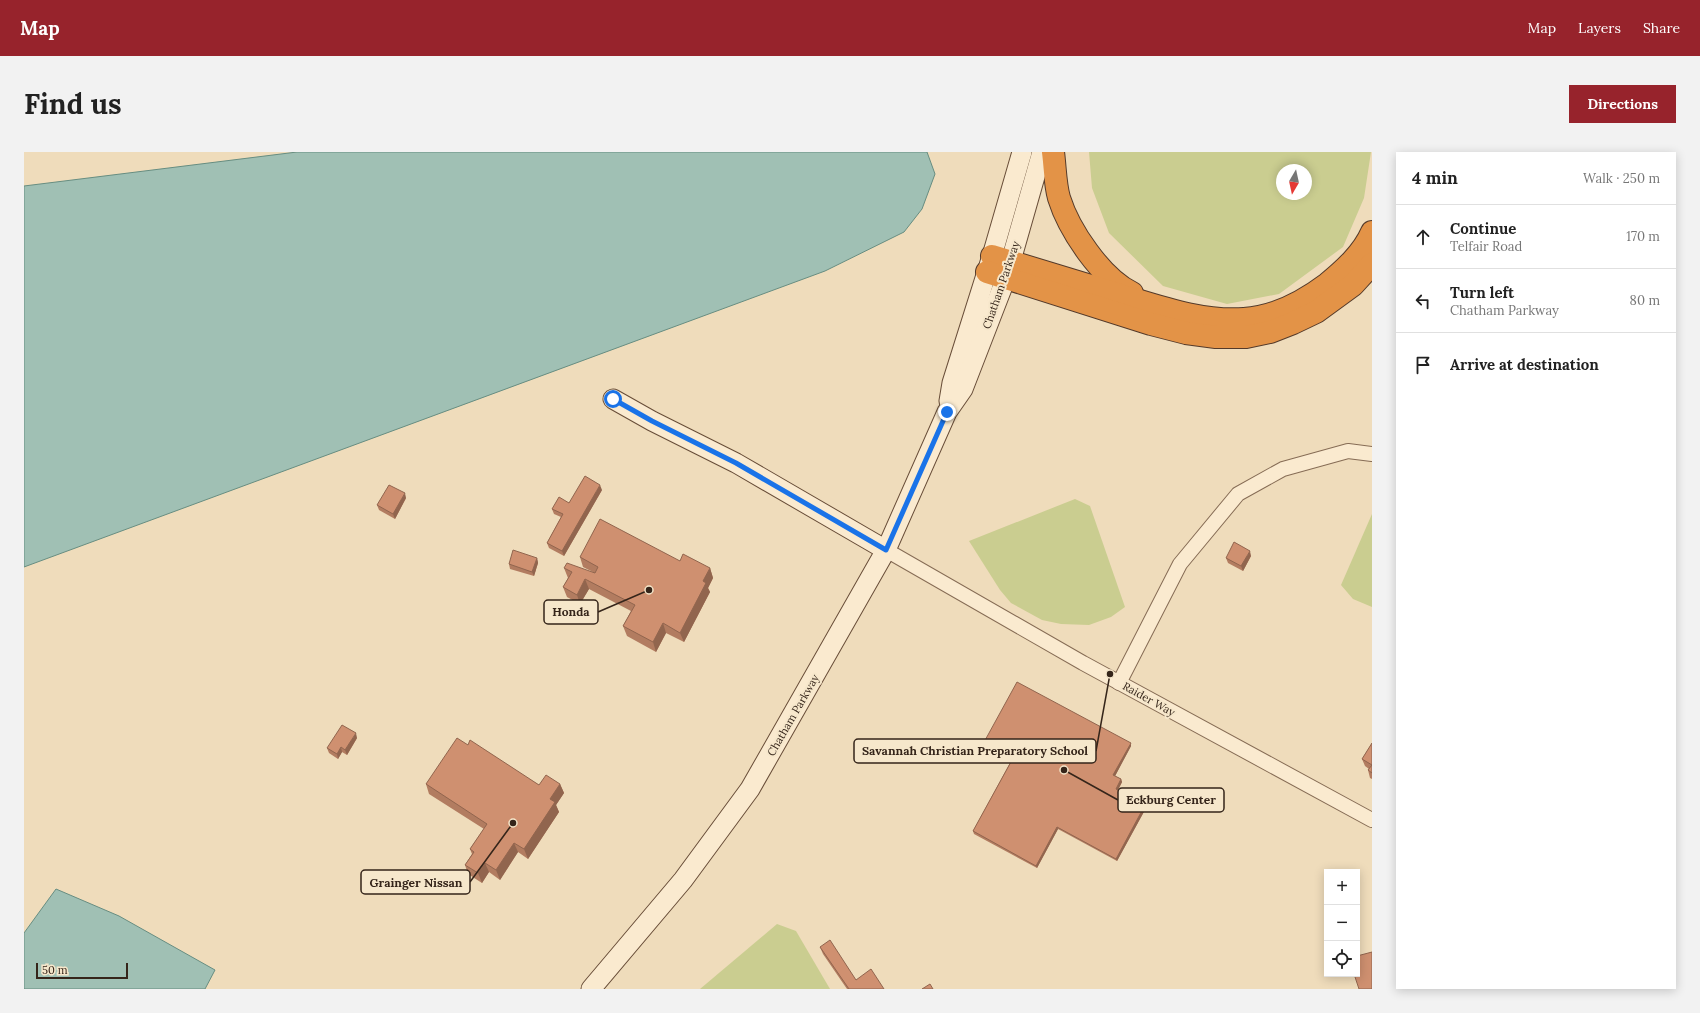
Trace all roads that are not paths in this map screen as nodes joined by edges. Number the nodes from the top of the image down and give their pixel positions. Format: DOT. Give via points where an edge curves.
graph roads {
  1 [pos="1022,152"];
  2 [pos="1042,152"];
  3 [pos="1053,152"];
  4 [pos="1372,232"];
  5 [pos="1372,264"];
  6 [pos="999,267"];
  7 [pos="1171,310"];
  8 [pos="613,399"];
  9 [pos="1372,454"];
  10 [pos="886,550"];
  11 [pos="1119,683"];
  12 [pos="1372,820"];
  13 [pos="591,989"];
  1 -- 6 [label="main road, Chatham Parkway"];
  2 -- 6 [label="main road, Chatham Parkway"];
  3 -- 7 [label="highway" via="1059,197 1076,237 1106,274 1130,292"];
  4 -- 7 [label="highway" via="1345,270 1311,296 1281,311 1245,319 1210,319"];
  5 -- 6 [label="highway" via="1354,286 1316,312 1270,332 1246,337 1186,333 1151,324"];
  6 -- 7 [label="highway"];
  6 -- 10 [label="main road, Chatham Parkway" via="952,383 947,412"];
  8 -- 10 [label="main road" via="736,463"];
  9 -- 11 [label="street" via="1348,451 1283,469 1238,494 1180,564"];
  10 -- 11 [label="street, Raider Way"];
  10 -- 13 [label="main road, Chatham Parkway" via="750,789 683,880"];
  11 -- 12 [label="street, Raider Way"];
}
